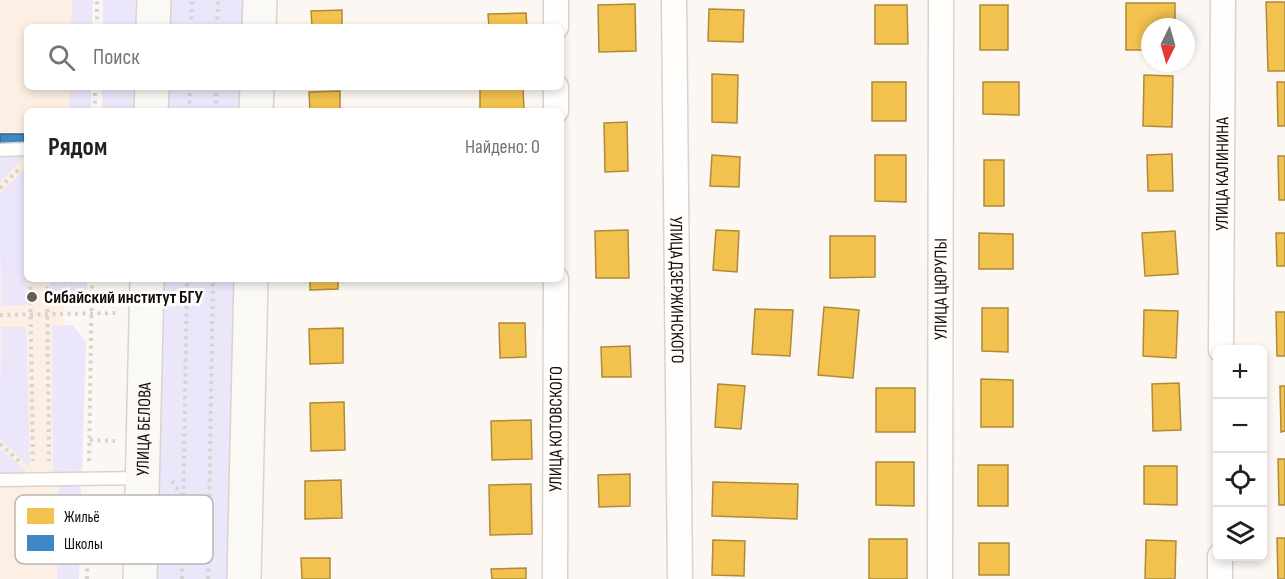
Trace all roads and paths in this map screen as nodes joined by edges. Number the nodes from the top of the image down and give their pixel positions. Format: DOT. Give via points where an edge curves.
graph roads {
  1 [pos="97,0"];
  2 [pos="154,0"];
  3 [pos="218,0"];
  4 [pos="260,0"];
  5 [pos="556,0"];
  6 [pos="674,0"];
  7 [pos="941,0"];
  8 [pos="1223,0"];
  9 [pos="192,2"];
  10 [pos="97,24"];
  11 [pos="153,24"];
  12 [pos="191,24"];
  13 [pos="217,24"];
  14 [pos="259,24"];
  15 [pos="556,24"];
  16 [pos="95,90"];
  17 [pos="152,90"];
  18 [pos="190,90"];
  19 [pos="216,90"];
  20 [pos="257,90"];
  21 [pos="556,90"];
  22 [pos="95,108"];
  23 [pos="151,108"];
  24 [pos="189,108"];
  25 [pos="216,108"];
  26 [pos="256,108"];
  27 [pos="556,108"];
  28 [pos="0,150"];
  29 [pos="24,150"];
  30 [pos="24,164"];
  31 [pos="0,188"];
  32 [pos="30,282"];
  33 [pos="47,282"];
  34 [pos="92,282"];
  35 [pos="147,282"];
  36 [pos="187,282"];
  37 [pos="213,282"];
  38 [pos="251,282"];
  39 [pos="556,282"];
  40 [pos="147,313"];
  41 [pos="48,314"];
  42 [pos="92,314"];
  43 [pos="0,315"];
  44 [pos="30,315"];
  45 [pos="1221,345"];
  46 [pos="142,478"];
  47 [pos="33,479"];
  48 [pos="89,479"];
  49 [pos="0,480"];
  50 [pos="49,480"];
  51 [pos="89,495"];
  52 [pos="142,495"];
  53 [pos="183,495"];
  54 [pos="209,495"];
  55 [pos="1220,561"];
  56 [pos="87,564"];
  57 [pos="140,564"];
  58 [pos="182,564"];
  59 [pos="208,564"];
  60 [pos="87,579"];
  61 [pos="140,579"];
  62 [pos="182,579"];
  63 [pos="208,579"];
  64 [pos="244,579"];
  65 [pos="555,579"];
  66 [pos="680,579"];
  67 [pos="940,579"];
  68 [pos="1220,579"];
  1 -- 10 [label="path"];
  2 -- 11 [label="main road"];
  3 -- 13 [label="path"];
  4 -- 14 [label="main road"];
  5 -- 15 [label="street"];
  6 -- 66 [label="street, УЛИЦА ДЗЕРЖИНСКОГО"];
  7 -- 67 [label="street, УЛИЦА ЦЮРУПЫ"];
  8 -- 45 [label="street, УЛИЦА КАЛИНИНА"];
  9 -- 12 [label="path"];
  16 -- 22 [label="path"];
  17 -- 23 [label="main road"];
  18 -- 24 [label="path"];
  19 -- 25 [label="path"];
  20 -- 26 [label="main road"];
  21 -- 27 [label="street"];
  28 -- 29 [label="lane"];
  30 -- 31 [label="path"];
  32 -- 44 [label="path"];
  33 -- 41 [label="path"];
  34 -- 42 [label="path"];
  35 -- 40 [label="main road, УЛИЦА БЕЛОВА"];
  36 -- 53 [label="path"];
  37 -- 54 [label="path"];
  38 -- 64 [label="main road"];
  39 -- 65 [label="street, УЛИЦА КОТОВСКОГО"];
  40 -- 42 [label="path"];
  40 -- 46 [label="main road, УЛИЦА БЕЛОВА"];
  41 -- 42 [label="path"];
  41 -- 44 [label="path"];
  41 -- 50 [label="path"];
  42 -- 48 [label="path"];
  43 -- 44 [label="path"];
  44 -- 47 [label="path"];
  46 -- 48 [label="lane"];
  46 -- 52 [label="main road, УЛИЦА БЕЛОВА"];
  47 -- 49 [label="lane"];
  47 -- 50 [label="lane"];
  48 -- 50 [label="lane"];
  48 -- 51 [label="path"];
  55 -- 68 [label="street"];
  56 -- 60 [label="path"];
  57 -- 61 [label="main road, УЛИЦА БЕЛОВА"];
  58 -- 62 [label="path"];
  59 -- 63 [label="path"];
}
